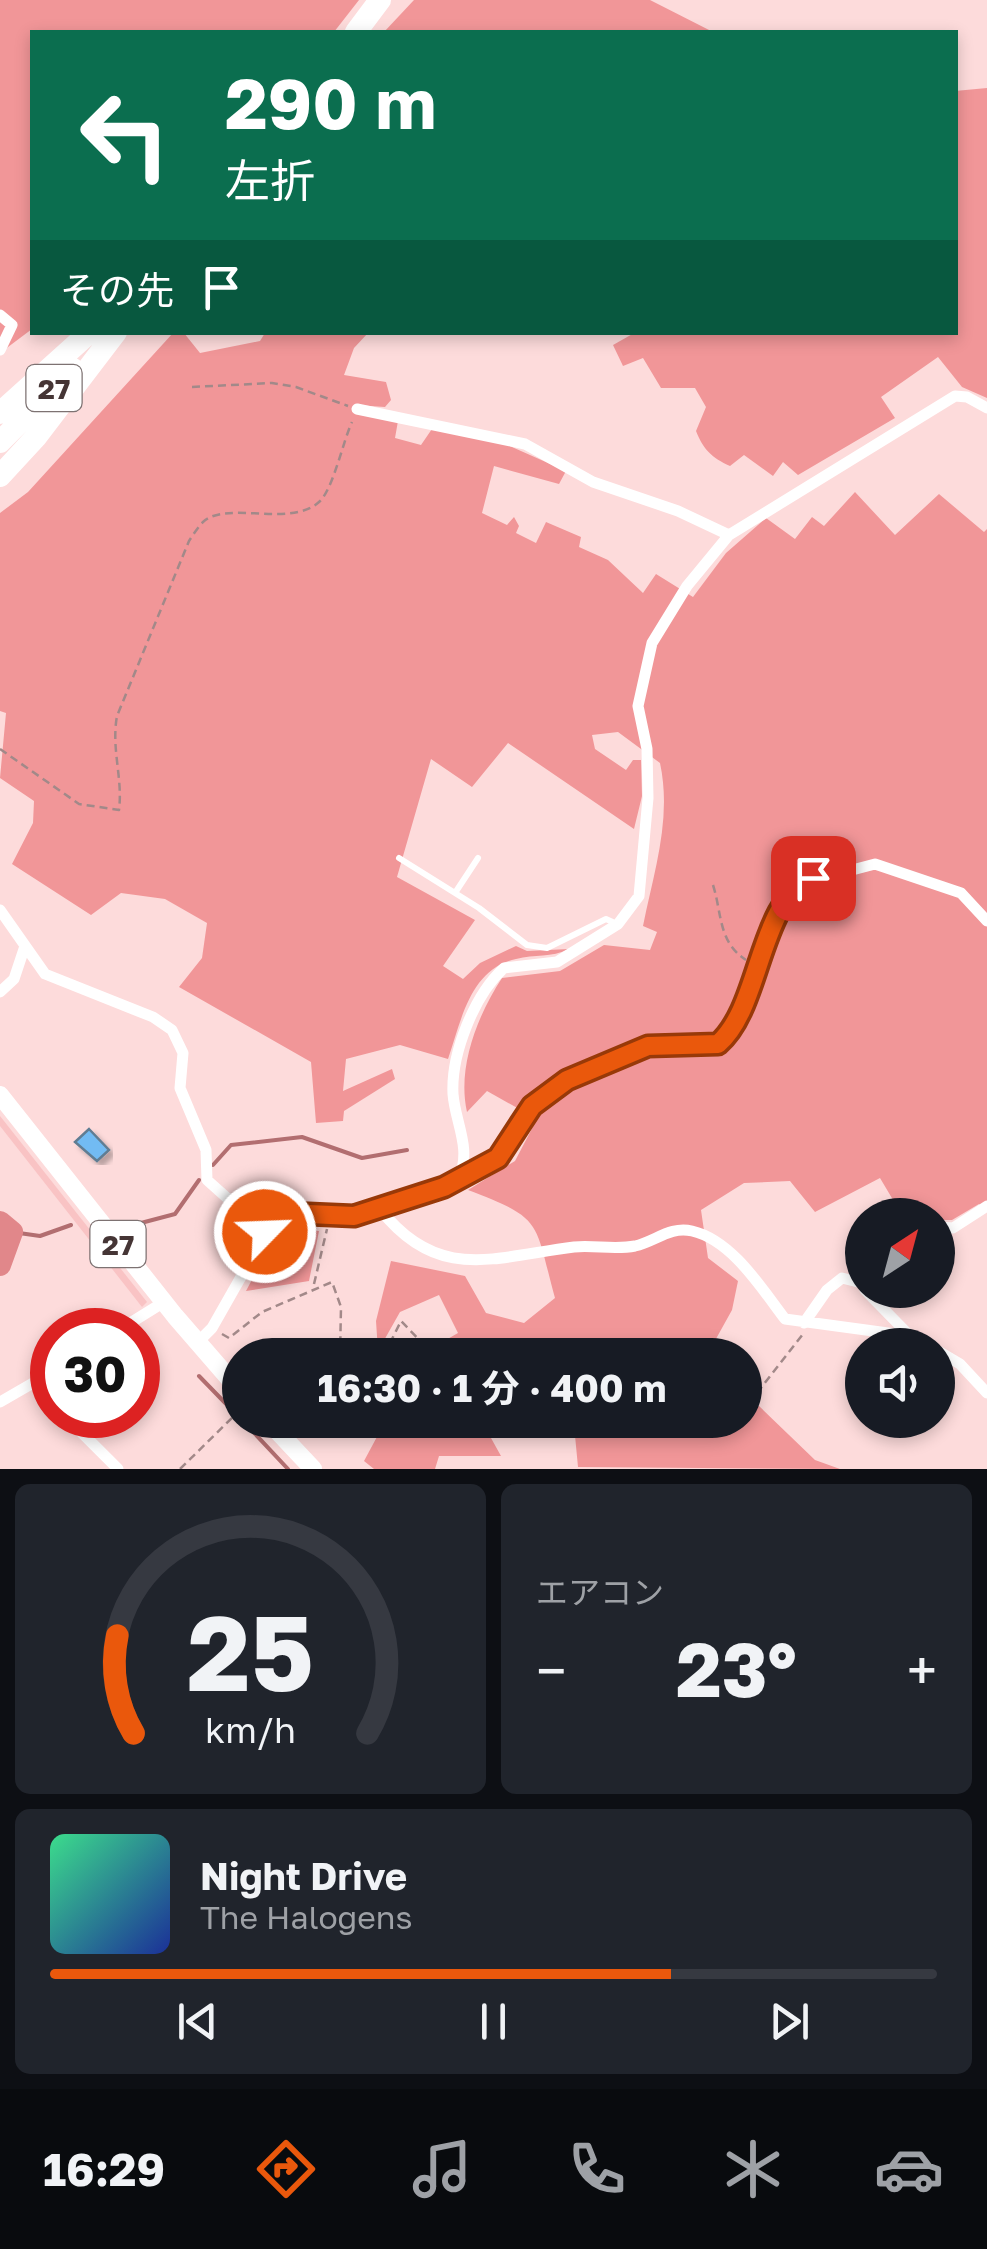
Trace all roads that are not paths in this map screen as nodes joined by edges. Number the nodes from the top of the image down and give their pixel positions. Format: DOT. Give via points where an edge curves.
graph roads {
  1 [pos="380,0"];
  2 [pos="358,30"];
  3 [pos="0,315"];
  4 [pos="87,335"];
  5 [pos="103,335"];
  6 [pos="114,335"];
  7 [pos="0,350"];
  8 [pos="987,408"];
  9 [pos="357,409"];
  10 [pos="0,414"];
  11 [pos="0,442"];
  12 [pos="0,476"];
  13 [pos="729,535"];
  14 [pos="398,858"];
  15 [pos="478,858"];
  16 [pos="455,893"];
  17 [pos="0,910"];
  18 [pos="987,921"];
  19 [pos="618,924"];
  20 [pos="24,949"];
  21 [pos="0,992"];
  22 [pos="0,1094"];
  23 [pos="459,1177"];
  24 [pos="987,1206"];
  25 [pos="380,1209"];
  26 [pos="955,1227"];
  27 [pos="265,1232"];
  28 [pos="845,1279"];
  29 [pos="164,1302"];
  30 [pos="154,1308"];
  31 [pos="884,1308"];
  32 [pos="804,1323"];
  33 [pos="845,1328"];
  34 [pos="902,1328"];
  35 [pos="197,1343"];
  36 [pos="955,1361"];
  37 [pos="222,1370"];
  38 [pos="30,1386"];
  39 [pos="987,1393"];
  40 [pos="0,1402"];
  41 [pos="87,1438"];
  42 [pos="283,1438"];
  43 [pos="118,1469"];
  44 [pos="313,1469"];
  1 -- 2 [label="highway"];
  3 -- 7 [label="street" via="12,332"];
  4 -- 10 [label="highway"];
  5 -- 11 [label="highway, 27"];
  6 -- 12 [label="highway"];
  8 -- 13 [label="street" via="955,396"];
  9 -- 13 [label="street" via="525,444 593,482"];
  13 -- 19 [label="street" via="686,586 649,652 638,706 648,798 639,896"];
  14 -- 16 [label="lane"];
  15 -- 16 [label="lane"];
  16 -- 19 [label="lane" via="527,946 546,948 606,920"];
  17 -- 20 [label="street"];
  18 -- 23 [label="street" via="961,894 875,864 799,884 756,966 745,1005 718,1044 648,1046 567,1080 532,1106 498,1158"];
  19 -- 23 [label="street" via="557,962 504,968 480,995 453,1075 464,1146"];
  20 -- 21 [label="street" via="14,980"];
  20 -- 27 [label="street" via="46,974 172,1030 183,1053 180,1088 206,1150 206,1180"];
  22 -- 29 [label="main road, 27"];
  23 -- 25 [label="street"];
  24 -- 26 [label="street"];
  25 -- 27 [label="street" via="331,1218 285,1213"];
  25 -- 32 [label="street" via="417,1246 467,1262 639,1245 671,1230 691,1230 729,1253 785,1319"];
  27 -- 35 [label="street"];
  28 -- 32 [label="street" via="827,1290"];
  29 -- 30 [label="street"];
  29 -- 35 [label="main road, 27"];
  31 -- 34 [label="street"];
  32 -- 33 [label="street"];
  35 -- 37 [label="main road, 27"];
  36 -- 39 [label="street"];
  38 -- 40 [label="street"];
  41 -- 43 [label="street"];
  42 -- 44 [label="main road"];
}
